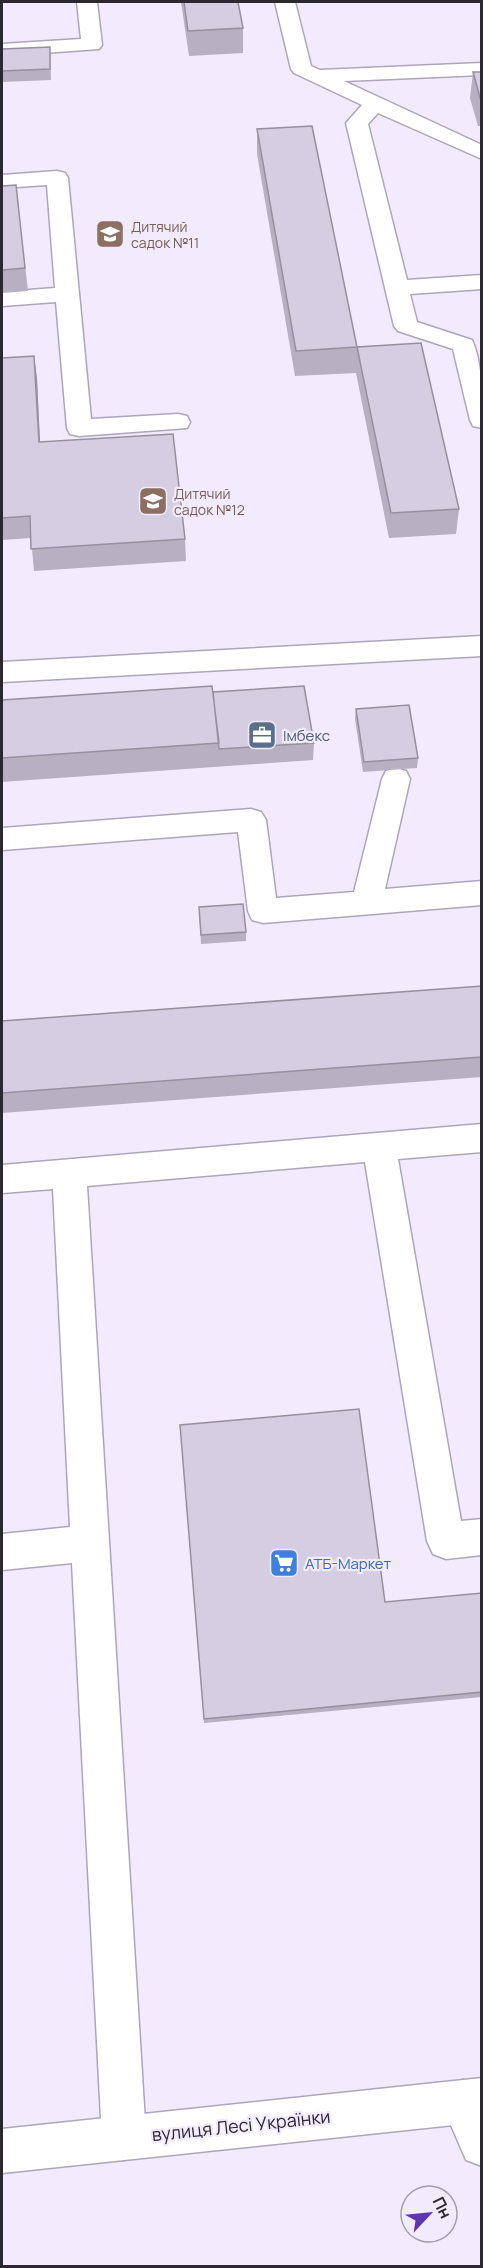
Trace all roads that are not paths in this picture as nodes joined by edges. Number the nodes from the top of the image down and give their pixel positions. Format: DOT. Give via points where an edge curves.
graph roads {
  1 [pos="87,2"];
  2 [pos="285,2"];
  3 [pos="2,50"];
  4 [pos="482,69"];
  5 [pos="317,76"];
  6 [pos="376,103"];
  7 [pos="482,153"];
  8 [pos="2,181"];
  9 [pos="482,282"];
  10 [pos="397,288"];
  11 [pos="67,294"];
  12 [pos="2,299"];
  13 [pos="482,420"];
  14 [pos="178,422"];
  15 [pos="482,646"];
  16 [pos="2,672"];
  17 [pos="396,779"];
  18 [pos="2,839"];
  19 [pos="482,893"];
  20 [pos="367,902"];
  21 [pos="482,1138"];
  22 [pos="379,1147"];
  23 [pos="69,1173"];
  24 [pos="2,1179"];
  25 [pos="482,1537"];
  26 [pos="91,1543"];
  27 [pos="2,1552"];
  28 [pos="472,2101"];
  29 [pos="124,2138"];
  30 [pos="482,2144"];
  31 [pos="2,2151"];
  1 -- 3 [label="street" via="92,45"];
  2 -- 5 [label="street" via="301,69"];
  4 -- 5 [label="street"];
  5 -- 6 [label="street"];
  6 -- 7 [label="street"];
  6 -- 10 [label="street" via="357,123"];
  8 -- 11 [label="street" via="57,178"];
  9 -- 10 [label="street"];
  10 -- 13 [label="street" via="406,326 464,345"];
  11 -- 12 [label="street"];
  11 -- 14 [label="street" via="78,428"];
  15 -- 16 [label="street"];
  17 -- 20 [label="street"];
  18 -- 20 [label="street" via="251,820 263,910"];
  19 -- 20 [label="street"];
  21 -- 22 [label="street"];
  22 -- 23 [label="street"];
  22 -- 25 [label="street" via="446,1540"];
  23 -- 24 [label="street"];
  23 -- 26 [label="street"];
  26 -- 27 [label="street"];
  26 -- 29 [label="street"];
  28 -- 29 [label="street, вулиця Лесі Українки"];
  28 -- 30 [label="street"];
  29 -- 31 [label="street, вулиця Лесі Українки"];
}
